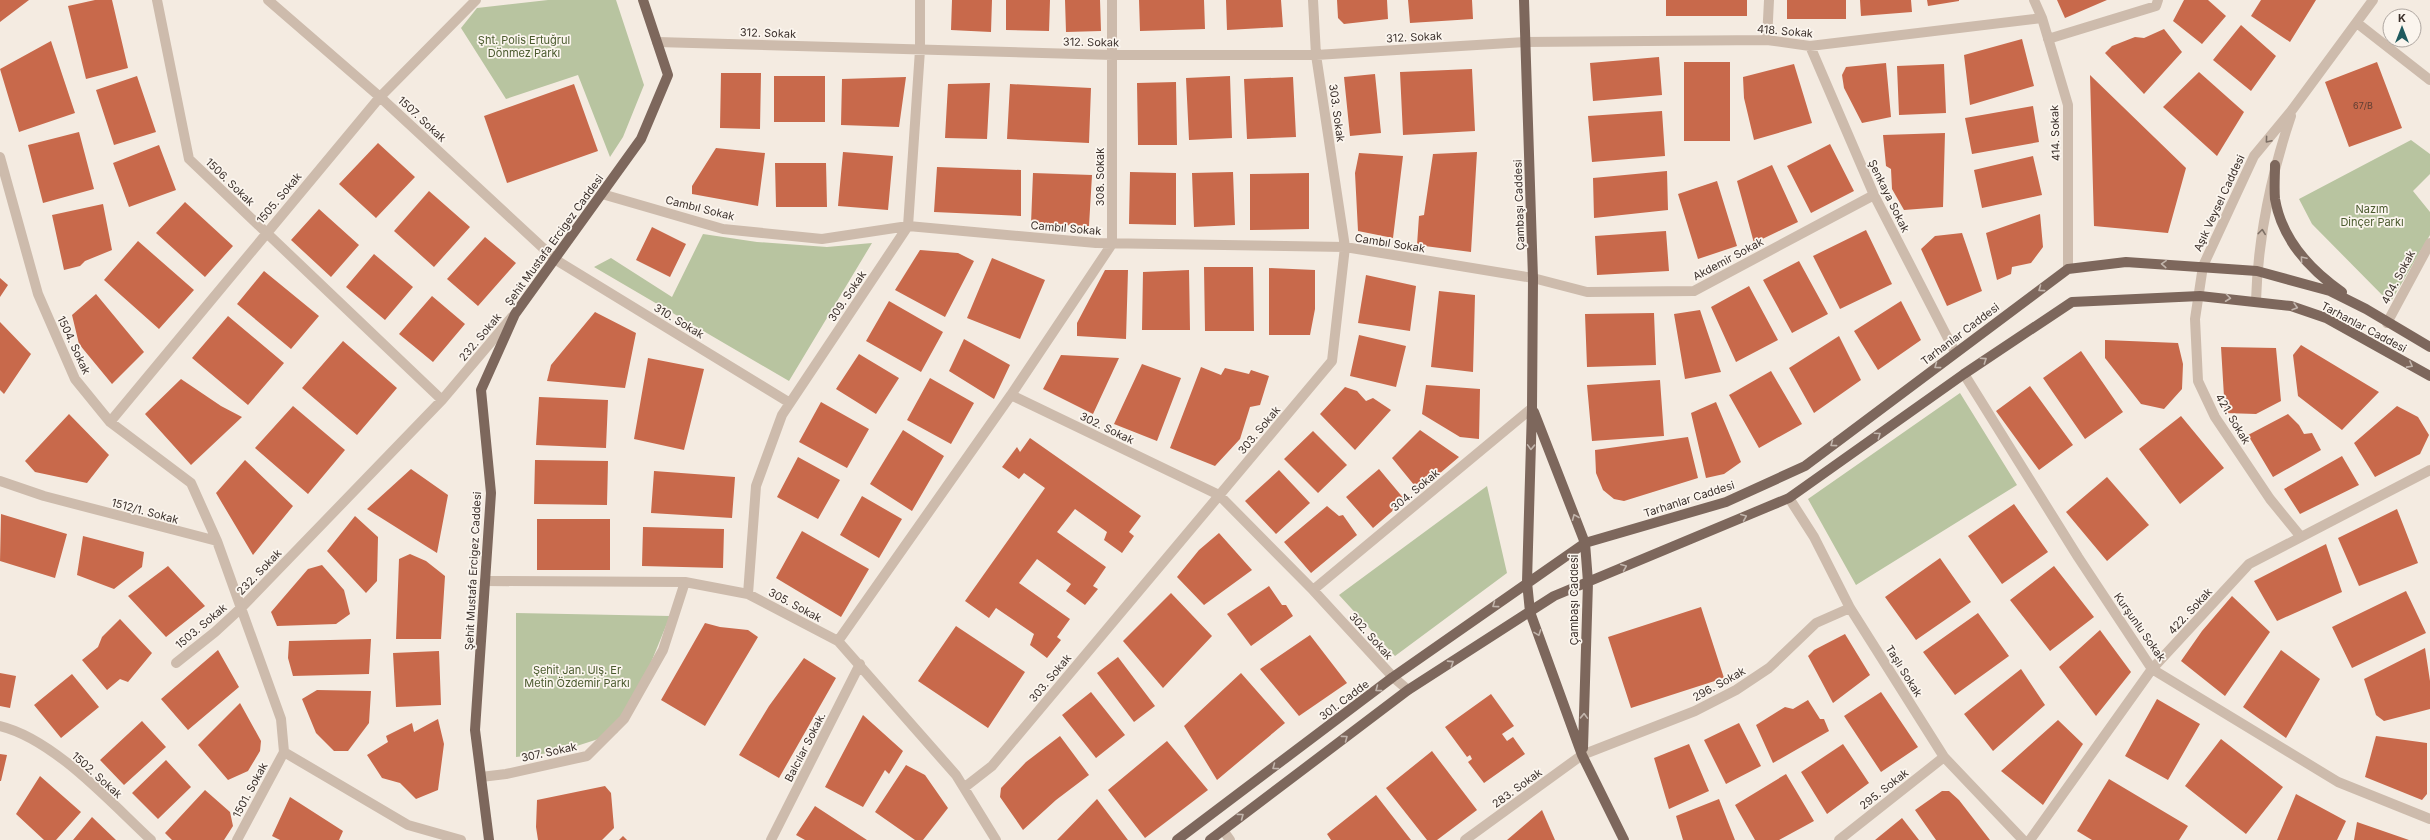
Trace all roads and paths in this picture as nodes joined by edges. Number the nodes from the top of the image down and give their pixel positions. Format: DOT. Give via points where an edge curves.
graph roads {
  1 [pos="157,0"];
  2 [pos="268,0"];
  3 [pos="476,0"];
  4 [pos="643,0"];
  5 [pos="920,0"];
  6 [pos="1112,0"];
  7 [pos="1313,0"];
  8 [pos="1524,0"];
  9 [pos="1768,0"];
  10 [pos="2034,0"];
  11 [pos="2158,0"];
  12 [pos="2374,0"];
  13 [pos="2042,18"];
  14 [pos="2356,23"];
  15 [pos="2048,39"];
  16 [pos="1767,40"];
  17 [pos="657,42"];
  18 [pos="1525,42"];
  19 [pos="1810,46"];
  20 [pos="920,50"];
  21 [pos="1113,55"];
  22 [pos="1316,55"];
  23 [pos="2430,80"];
  24 [pos="380,97"];
  25 [pos="2292,110"];
  26 [pos="0,157"];
  27 [pos="2274,165"];
  28 [pos="602,194"];
  29 [pos="1874,195"];
  30 [pos="908,226"];
  31 [pos="265,233"];
  32 [pos="2430,243"];
  33 [pos="1112,244"];
  34 [pos="1345,247"];
  35 [pos="556,260"];
  36 [pos="2203,266"];
  37 [pos="2068,269"];
  38 [pos="2257,271"];
  39 [pos="1533,278"];
  40 [pos="2200,296"];
  41 [pos="2256,301"];
  42 [pos="2366,309"];
  43 [pos="515,314"];
  44 [pos="2387,323"];
  45 [pos="2430,347"];
  46 [pos="1955,352"];
  47 [pos="1964,374"];
  48 [pos="2430,376"];
  49 [pos="1011,395"];
  50 [pos="442,400"];
  51 [pos="790,403"];
  52 [pos="1532,408"];
  53 [pos="110,422"];
  54 [pos="2430,470"];
  55 [pos="0,481"];
  56 [pos="1219,495"];
  57 [pos="1789,498"];
  58 [pos="2301,537"];
  59 [pos="217,541"];
  60 [pos="1585,543"];
  61 [pos="485,581"];
  62 [pos="685,582"];
  63 [pos="1527,582"];
  64 [pos="1588,582"];
  65 [pos="1313,590"];
  66 [pos="748,594"];
  67 [pos="241,608"];
  68 [pos="1850,608"];
  69 [pos="1530,612"];
  70 [pos="838,641"];
  71 [pos="176,663"];
  72 [pos="860,664"];
  73 [pos="2152,669"];
  74 [pos="1393,678"];
  75 [pos="1408,690"];
  76 [pos="0,726"];
  77 [pos="284,752"];
  78 [pos="1582,754"];
  79 [pos="1944,757"];
  80 [pos="481,777"];
  81 [pos="964,787"];
  82 [pos="2430,819"];
  83 [pos="1223,830"];
  84 [pos="447,838"];
  85 [pos="151,840"];
  86 [pos="237,840"];
  87 [pos="461,840"];
  88 [pos="488,840"];
  89 [pos="771,840"];
  90 [pos="996,840"];
  91 [pos="1177,840"];
  92 [pos="1210,840"];
  93 [pos="1230,840"];
  94 [pos="1465,840"];
  95 [pos="1624,840"];
  96 [pos="1839,840"];
  97 [pos="2022,840"];
  98 [pos="2030,840"];
  1 -- 31 [label="street, 1506. Sokak" via="190,159"];
  2 -- 24 [label="street, 1507. Sokak"];
  3 -- 24 [label="street, 1505. Sokak"];
  4 -- 17 [label="main road, Şehit Mustafa Ercigez Caddesi"];
  5 -- 20 [label="street, 309. Sokak"];
  6 -- 21 [label="street, 308. Sokak"];
  7 -- 22 [label="street, 303. Sokak"];
  8 -- 18 [label="main road, Çambaşı Caddesi"];
  9 -- 16 [label="street"];
  10 -- 13 [label="street, 414. Sokak"];
  11 -- 15 [label="street" via="2156,6"];
  12 -- 14 [label="street, Aşık Veysel Caddesi"];
  13 -- 15 [label="street, 414. Sokak"];
  13 -- 19 [label="street, 418. Sokak"];
  14 -- 23 [label="street"];
  14 -- 25 [label="street, Aşık Veysel Caddesi"];
  15 -- 37 [label="street, 414. Sokak" via="2068,105"];
  16 -- 18 [label="street, 418. Sokak"];
  16 -- 19 [label="street, 418. Sokak"];
  17 -- 20 [label="street, 312. Sokak"];
  17 -- 28 [label="main road, Şehit Mustafa Ercigez Caddesi" via="668,75 641,139"];
  18 -- 22 [label="street, 312. Sokak"];
  18 -- 39 [label="main road, Çambaşı Caddesi"];
  19 -- 29 [label="street, Şenkaya Sokak"];
  20 -- 21 [label="street, 312. Sokak"];
  20 -- 30 [label="street, 309. Sokak"];
  21 -- 22 [label="street, 312. Sokak"];
  21 -- 33 [label="street, 308. Sokak"];
  22 -- 34 [label="street, 303. Sokak"];
  24 -- 31 [label="street, 1505. Sokak"];
  24 -- 35 [label="street, 1507. Sokak"];
  25 -- 27 [label="street, Aşık Veysel Caddesi"];
  25 -- 36 [label="street, Aşık Veysel Caddesi, one-way" via="2254,156"];
  26 -- 53 [label="street, 1504. Sokak" via="38,294 75,379"];
  38 -- 27 [label="street, Aşık Veysel Caddesi, one-way"];
  42 -- 27 [label="main road, one-way" via="2320,277 2302,259 2291,243 2276,199"];
  28 -- 30 [label="street, Cambıl Sokak" via="723,229 822,240"];
  28 -- 35 [label="main road, Şehit Mustafa Ercigez Caddesi"];
  29 -- 39 [label="street, Akdemir Sokak" via="1694,291 1587,292"];
  29 -- 46 [label="street, Şenkaya Sokak"];
  30 -- 33 [label="street, Cambıl Sokak"];
  30 -- 51 [label="street, 309. Sokak"];
  31 -- 50 [label="street, 1506. Sokak"];
  31 -- 53 [label="street, 1505. Sokak"];
  32 -- 44 [label="street, 404. Sokak"];
  33 -- 34 [label="street, Cambıl Sokak"];
  33 -- 49 [label="street"];
  34 -- 39 [label="street, Cambıl Sokak"];
  34 -- 56 [label="street, 303. Sokak" via="1332,362"];
  35 -- 43 [label="main road, Şehit Mustafa Ercigez Caddesi"];
  35 -- 51 [label="street, 310. Sokak"];
  36 -- 37 [label="main road, Tarhanlar Caddesi, one-way" via="2126,262"];
  36 -- 38 [label="main road, Tarhanlar Caddesi"];
  36 -- 40 [label="street, Aşık Veysel Caddesi"];
  37 -- 46 [label="main road, Tarhanlar Caddesi, one-way"];
  38 -- 41 [label="street, Aşık Veysel Caddesi"];
  38 -- 42 [label="main road, Tarhanlar Caddesi" via="2330,291"];
  39 -- 52 [label="main road, Çambaşı Caddesi"];
  40 -- 41 [label="main road, Tarhanlar Caddesi, one-way"];
  47 -- 40 [label="main road, Tarhanlar Caddesi, one-way" via="2072,302"];
  40 -- 58 [label="street, 421. Sokak" via="2195,319 2198,381 2215,418 2270,499"];
  41 -- 48 [label="main road, Tarhanlar Caddesi, one-way" via="2292,306 2326,318"];
  42 -- 44 [label="main road, Tarhanlar Caddesi"];
  43 -- 50 [label="street, 232. Sokak"];
  43 -- 61 [label="main road, Şehit Mustafa Ercigez Caddesi" via="481,390 490,493"];
  44 -- 45 [label="main road, Tarhanlar Caddesi"];
  46 -- 60 [label="main road, Tarhanlar Caddesi, one-way" via="1805,466 1726,502"];
  57 -- 47 [label="main road, Tarhanlar Caddesi, one-way"];
  47 -- 73 [label="street, Kurşunlu Sokak" via="2078,557"];
  49 -- 56 [label="street, 302. Sokak"];
  49 -- 70 [label="street"];
  50 -- 67 [label="street, 232. Sokak"];
  51 -- 66 [label="street, 309. Sokak" via="782,415 756,486"];
  60 -- 52 [label="main road, Çambaşı Caddesi, one-way"];
  52 -- 63 [label="main road, Çambaşı Caddesi, one-way"];
  52 -- 65 [label="street, 304. Sokak"];
  53 -- 59 [label="street, 1504. Sokak" via="191,484"];
  54 -- 58 [label="street, 422. Sokak"];
  55 -- 59 [label="street, 1512/1. Sokak" via="44,496"];
  56 -- 65 [label="street, 302. Sokak"];
  56 -- 81 [label="street, 303. Sokak" via="992,766"];
  64 -- 57 [label="main road, Tarhanlar Caddesi, one-way"];
  57 -- 68 [label="street, Taşlı Sokak" via="1814,537"];
  58 -- 73 [label="street, 422. Sokak" via="2249,564"];
  59 -- 67 [label="street"];
  60 -- 63 [label="main road, Tarhanlar Caddesi"];
  60 -- 64 [label="main road, Çambaşı Caddesi"];
  61 -- 62 [label="street, 305. Sokak"];
  61 -- 80 [label="main road, Şehit Mustafa Ercigez Caddesi" via="475,730"];
  62 -- 66 [label="street, 305. Sokak"];
  62 -- 80 [label="street, 307. Sokak" via="663,650 624,719 587,756"];
  63 -- 69 [label="main road, Çambaşı Caddesi"];
  63 -- 74 [label="main road, 301. Cadde, one-way"];
  64 -- 69 [label="main road, Tarhanlar Caddesi" via="1554,596"];
  78 -- 64 [label="main road, Çambaşı Caddesi, one-way"];
  65 -- 74 [label="street, 302. Sokak"];
  66 -- 70 [label="street, 305. Sokak"];
  67 -- 71 [label="street, 1503. Sokak"];
  67 -- 77 [label="street, 232. Sokak" via="281,719"];
  68 -- 78 [label="street, 296. Sokak" via="1816,623 1769,668 1736,690 1695,711"];
  68 -- 79 [label="street, Taşlı Sokak"];
  75 -- 69 [label="main road, one-way"];
  69 -- 78 [label="main road, Çambaşı Caddesi, one-way"];
  70 -- 72 [label="street, 305. Sokak"];
  72 -- 81 [label="street, 305. Sokak"];
  72 -- 89 [label="street, Balcılar Sokak."];
  73 -- 82 [label="street, Kurşunlu Sokak" via="2338,782"];
  73 -- 98 [label="street, 422. Sokak"];
  74 -- 75 [label="street, 302. Sokak"];
  74 -- 91 [label="main road, 301. Cadde, one-way"];
  83 -- 75 [label="main road, one-way"];
  76 -- 85 [label="street, 1502. Sokak" via="17,730 68,763"];
  77 -- 84 [label="street" via="408,825"];
  77 -- 86 [label="street, 1501. Sokak"];
  78 -- 94 [label="street, 283. Sokak"];
  78 -- 95 [label="main road, Çambaşı Caddesi"];
  79 -- 96 [label="street, 295. Sokak"];
  79 -- 97 [label="street, Taşlı Sokak"];
  80 -- 88 [label="main road, Şehit Mustafa Ercigez Caddesi"];
  81 -- 90 [label="street, 305. Sokak"];
  83 -- 92 [label="main road"];
  83 -- 93 [label="street"];
  84 -- 87 [label="street"];
}
